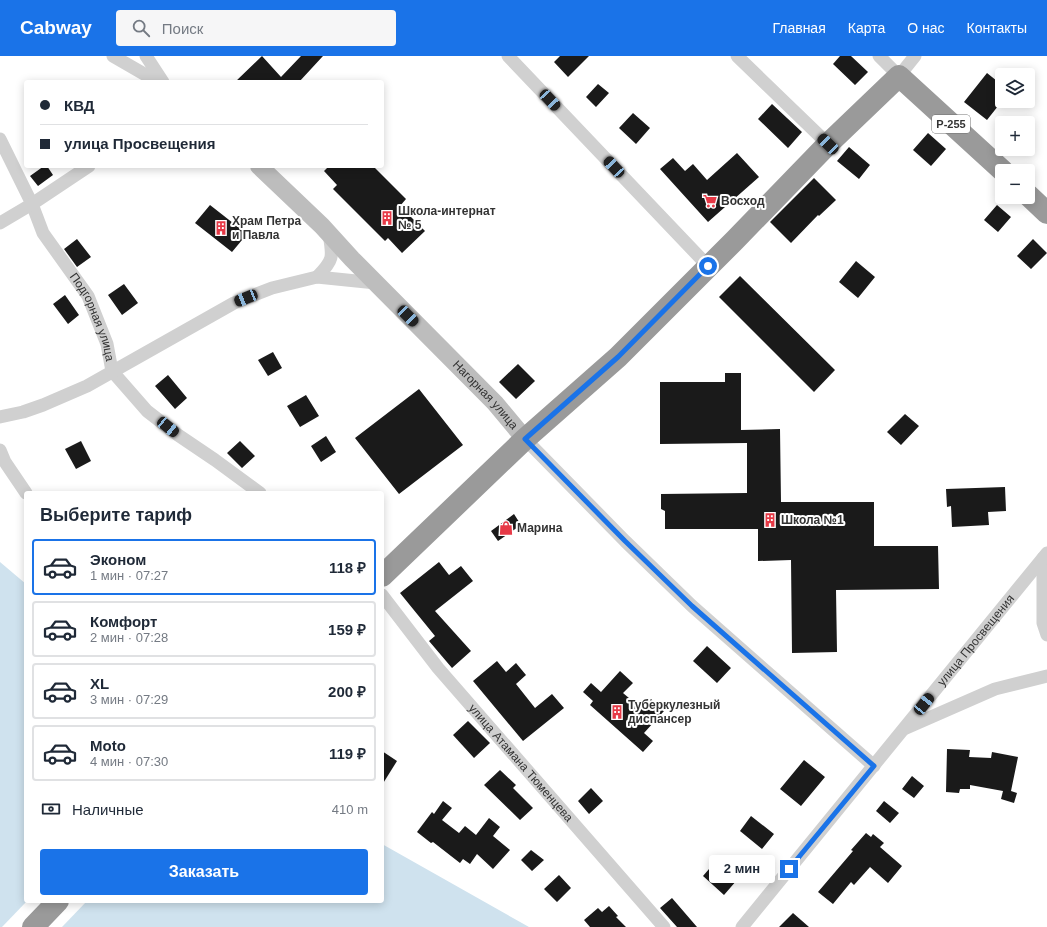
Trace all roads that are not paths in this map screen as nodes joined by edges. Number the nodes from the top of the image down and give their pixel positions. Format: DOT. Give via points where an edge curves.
graph roads {
  1 [pos="113,56"];
  2 [pos="146,56"];
  3 [pos="508,56"];
  4 [pos="737,56"];
  5 [pos="879,56"];
  6 [pos="915,56"];
  7 [pos="899,76"];
  8 [pos="155,80"];
  9 [pos="162,80"];
  10 [pos="0,139"];
  11 [pos="828,144"];
  12 [pos="995,164"];
  13 [pos="86,168"];
  14 [pos="261,168"];
  15 [pos="1035,202"];
  16 [pos="32,204"];
  17 [pos="1047,213"];
  18 [pos="0,223"];
  19 [pos="328,234"];
  20 [pos="708,266"];
  21 [pos="317,277"];
  22 [pos="376,283"];
  23 [pos="112,371"];
  24 [pos="0,418"];
  25 [pos="525,439"];
  26 [pos="0,450"];
  27 [pos="25,491"];
  28 [pos="257,491"];
  29 [pos="1045,555"];
  30 [pos="384,574"];
  31 [pos="384,598"];
  32 [pos="1047,635"];
  33 [pos="1047,676"];
  34 [pos="904,728"];
  35 [pos="874,766"];
  36 [pos="56,903"];
  37 [pos="33,927"];
  38 [pos="664,927"];
  39 [pos="742,927"];
  1 -- 8 [label="street"];
  2 -- 9 [label="street"];
  3 -- 20 [label="street"];
  4 -- 11 [label="street"];
  5 -- 7 [label="street"];
  6 -- 7 [label="street"];
  7 -- 11 [label="highway"];
  7 -- 12 [label="highway, Р-255"];
  10 -- 16 [label="street, Подгорная улица"];
  11 -- 20 [label="highway"];
  13 -- 16 [label="street"];
  14 -- 19 [label="street, Нагорная улица"];
  15 -- 17 [label="highway"];
  16 -- 18 [label="street"];
  16 -- 23 [label="street, Подгорная улица" via="43,233 88,296 107,344"];
  19 -- 21 [label="street" via="332,252 328,265"];
  19 -- 22 [label="street, Нагорная улица"];
  20 -- 25 [label="highway" via="618,357"];
  21 -- 22 [label="street"];
  21 -- 23 [label="street" via="272,288 234,303"];
  22 -- 25 [label="street, Нагорная улица" via="495,403"];
  23 -- 24 [label="street" via="87,386 43,405"];
  23 -- 28 [label="street, Подгорная улица" via="147,411"];
  25 -- 30 [label="highway"];
  25 -- 35 [label="street, Нагорная улица" via="692,606"];
  26 -- 27 [label="street"];
  29 -- 32 [label="street" via="1043,623"];
  29 -- 34 [label="street, улица Просвещения"];
  31 -- 38 [label="street, улица Атамана Тюменцева" via="438,668"];
  33 -- 34 [label="street, улица Просвещения" via="994,689"];
  34 -- 35 [label="street, улица Просвещения"];
  35 -- 39 [label="street, улица Просвещения"];
  36 -- 37 [label="highway"];
}
